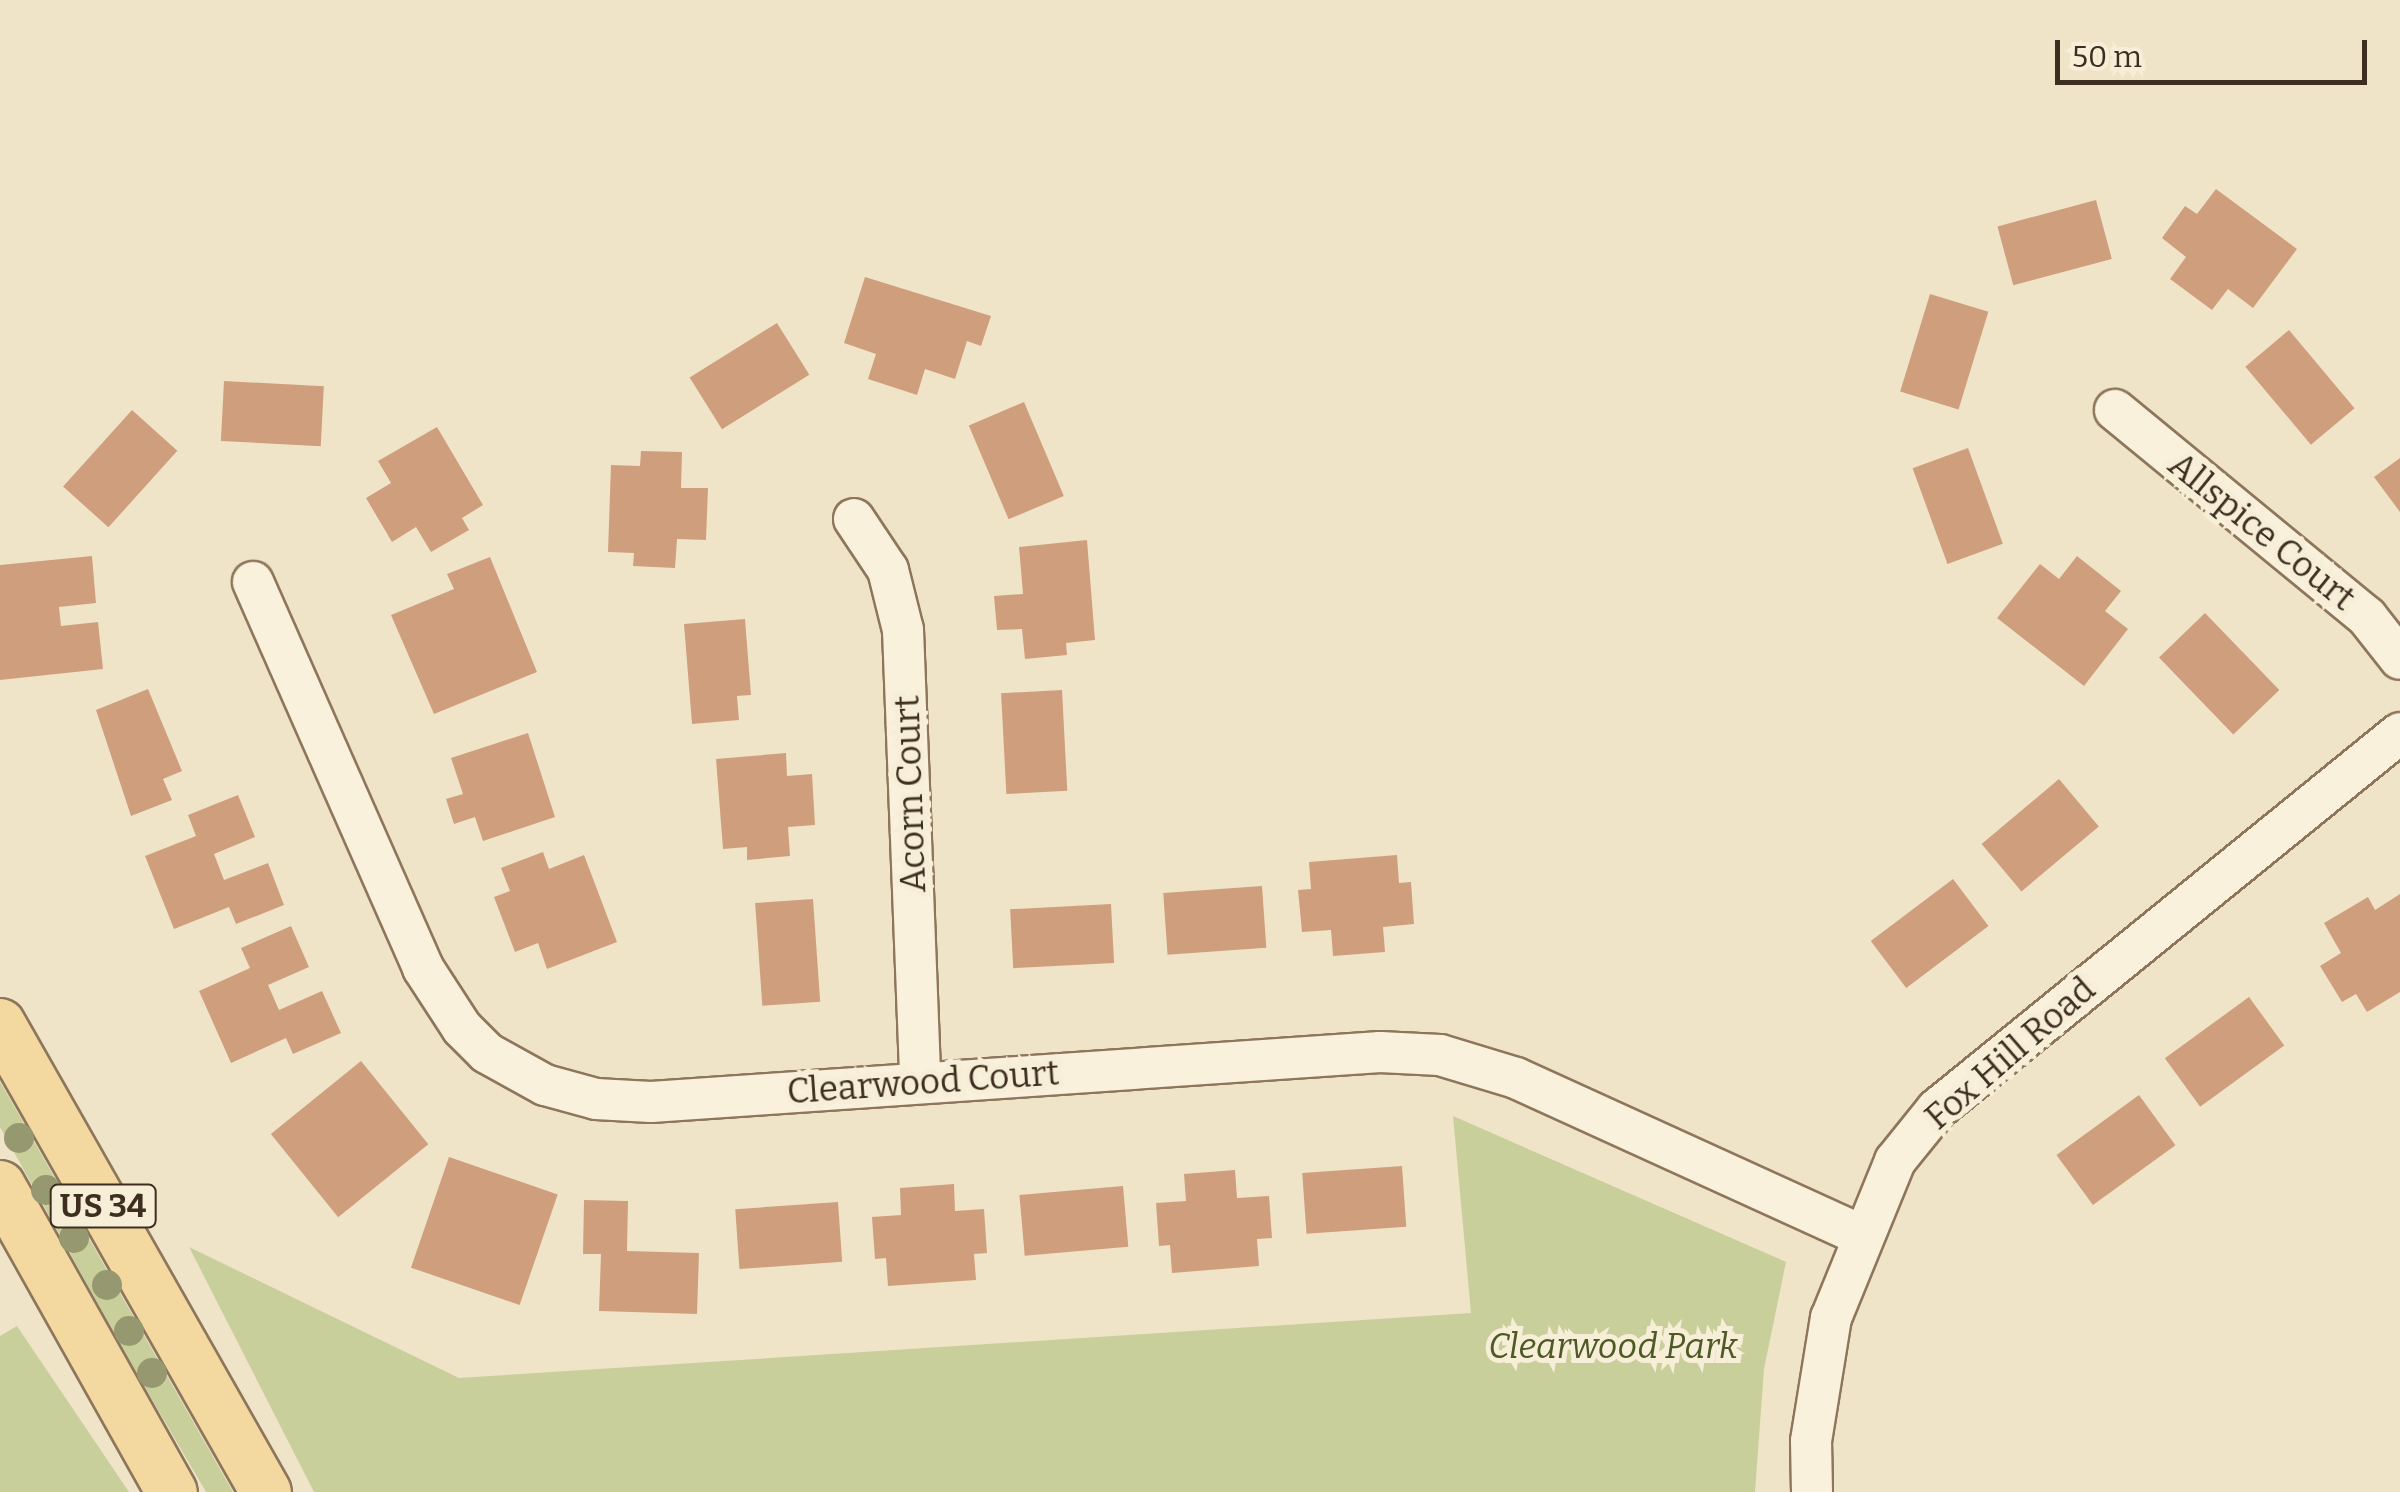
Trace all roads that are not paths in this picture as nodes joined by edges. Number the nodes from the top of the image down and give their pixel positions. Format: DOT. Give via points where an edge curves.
graph roads {
  1 [pos="2115,410"];
  2 [pos="854,520"];
  3 [pos="253,582"];
  4 [pos="2400,659"];
  5 [pos="2400,734"];
  6 [pos="0,1024"];
  7 [pos="920,1080"];
  8 [pos="0,1186"];
  9 [pos="1860,1235"];
  10 [pos="172,1492"];
  11 [pos="266,1492"];
  12 [pos="1812,1492"];
  1 -- 4 [label="street, Allspice Court" via="2367,617"];
  2 -- 7 [label="street, Acorn Court" via="888,570 903,630"];
  3 -- 7 [label="street, Clearwood Court" via="422,968 487,1053 545,1085 596,1099 651,1102"];
  5 -- 9 [label="street, Fox Hill Road" via="1937,1109 1895,1160"];
  6 -- 11 [label="main road, US 34"];
  7 -- 9 [label="street, Clearwood Court" via="1380,1052 1440,1055 1516,1078"];
  8 -- 10 [label="main road, US 34"];
  9 -- 12 [label="street, Fox Hill Road" via="1819,1366"];
}
